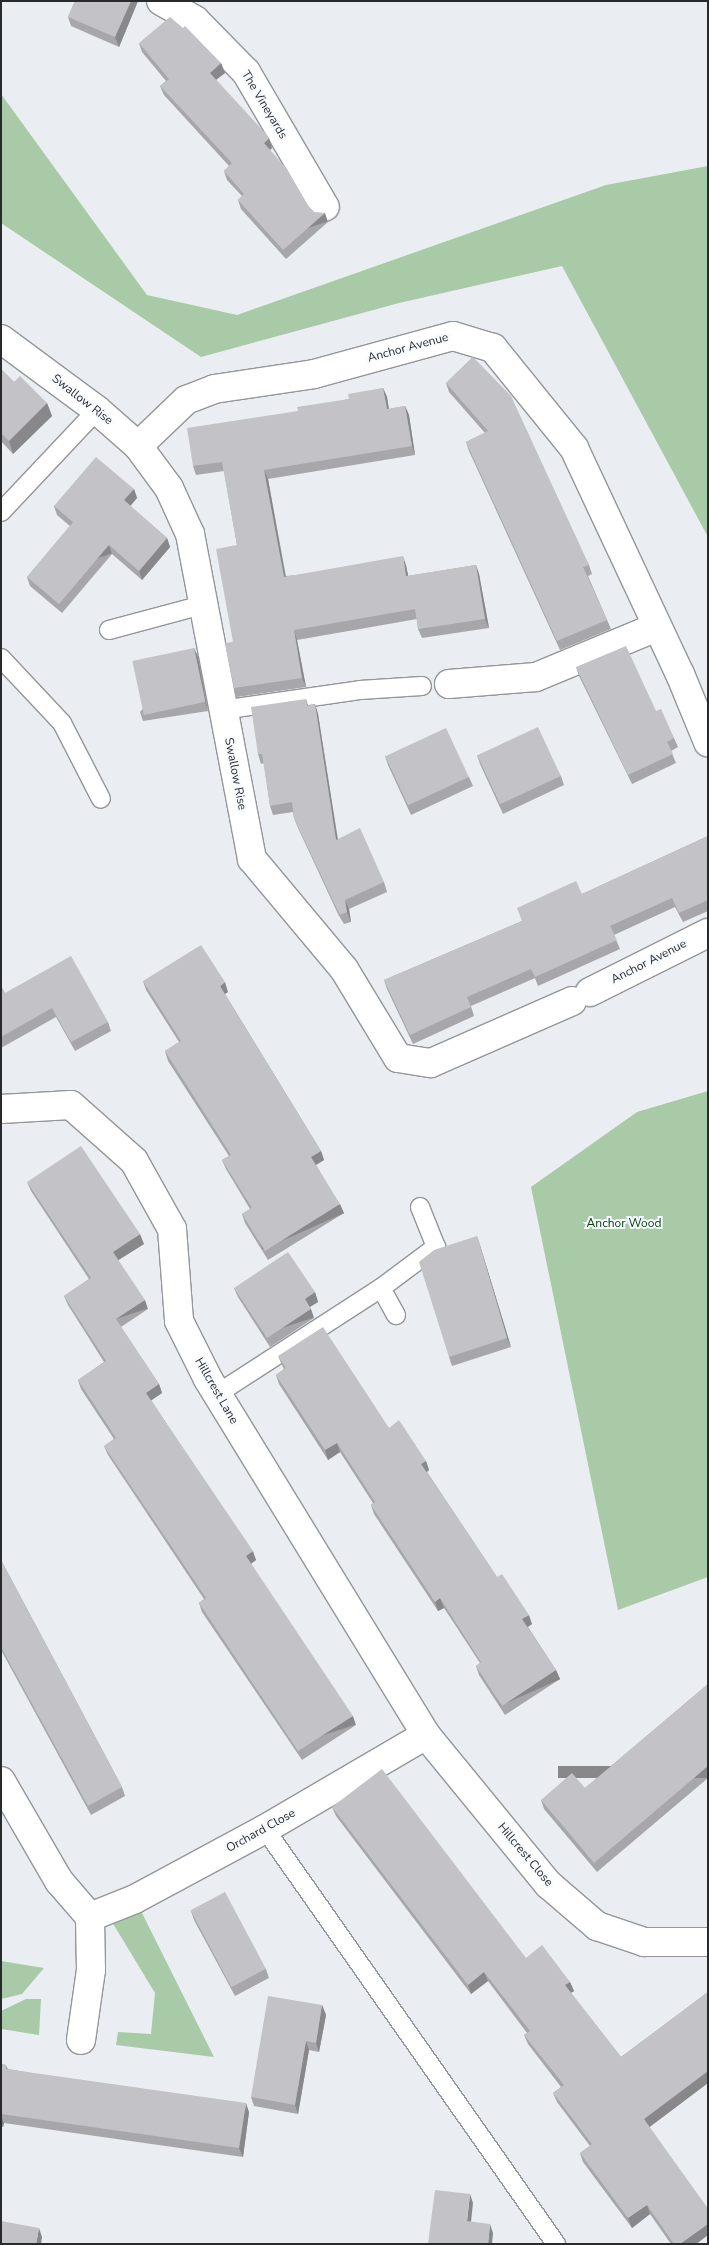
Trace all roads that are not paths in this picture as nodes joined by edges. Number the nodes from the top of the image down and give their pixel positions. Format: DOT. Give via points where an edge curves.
graph roads {
  1 [pos="161,1"];
  2 [pos="325,207"];
  3 [pos="1,339"];
  4 [pos="97,410"];
  5 [pos="138,446"];
  6 [pos="2,509"];
  7 [pos="202,604"];
  8 [pos="657,627"];
  9 [pos="109,630"];
  10 [pos="1,658"];
  11 [pos="449,684"];
  12 [pos="422,686"];
  13 [pos="222,710"];
  14 [pos="708,742"];
  15 [pos="100,799"];
  16 [pos="708,933"];
  17 [pos="581,996"];
  18 [pos="1,1109"];
  19 [pos="420,1207"];
  20 [pos="381,1288"];
  21 [pos="396,1315"];
  22 [pos="217,1394"];
  23 [pos="426,1735"];
  24 [pos="1,1781"];
  25 [pos="265,1829"];
  26 [pos="90,1917"];
  27 [pos="708,1942"];
  28 [pos="81,2040"];
  29 [pos="556,2244"];
  1 -- 2 [label="street, The Vineyards" via="195,20 246,72"];
  3 -- 4 [label="street, Swallow Rise"];
  4 -- 5 [label="street, Swallow Rise"];
  4 -- 6 [label="lane"];
  5 -- 7 [label="street, Swallow Rise" via="169,488 190,534"];
  5 -- 8 [label="street, Anchor Avenue" via="186,400 214,389 314,374 453,336 493,348 574,448"];
  7 -- 9 [label="lane"];
  7 -- 13 [label="street, Swallow Rise"];
  8 -- 11 [label="street" via="536,677"];
  8 -- 14 [label="street, Anchor Avenue"];
  10 -- 15 [label="lane" via="62,723"];
  12 -- 13 [label="lane" via="360,690"];
  13 -- 17 [label="street, Swallow Rise" via="252,859 344,969 398,1058 431,1063"];
  16 -- 17 [label="street, Anchor Avenue"];
  18 -- 22 [label="street, Hillcrest Lane" via="71,1104 134,1161 172,1229 178,1321"];
  19 -- 20 [label="lane" via="436,1248"];
  20 -- 21 [label="lane"];
  20 -- 22 [label="lane"];
  22 -- 23 [label="street, Hillcrest Lane"];
  23 -- 25 [label="street, Orchard Close"];
  23 -- 27 [label="street, Hillcrest Close" via="548,1884 597,1926 644,1942"];
  24 -- 26 [label="street" via="59,1881"];
  25 -- 26 [label="street, Orchard Close" via="135,1899"];
  25 -- 29 [label="lane"];
  26 -- 28 [label="street" via="92,1970"];
}
